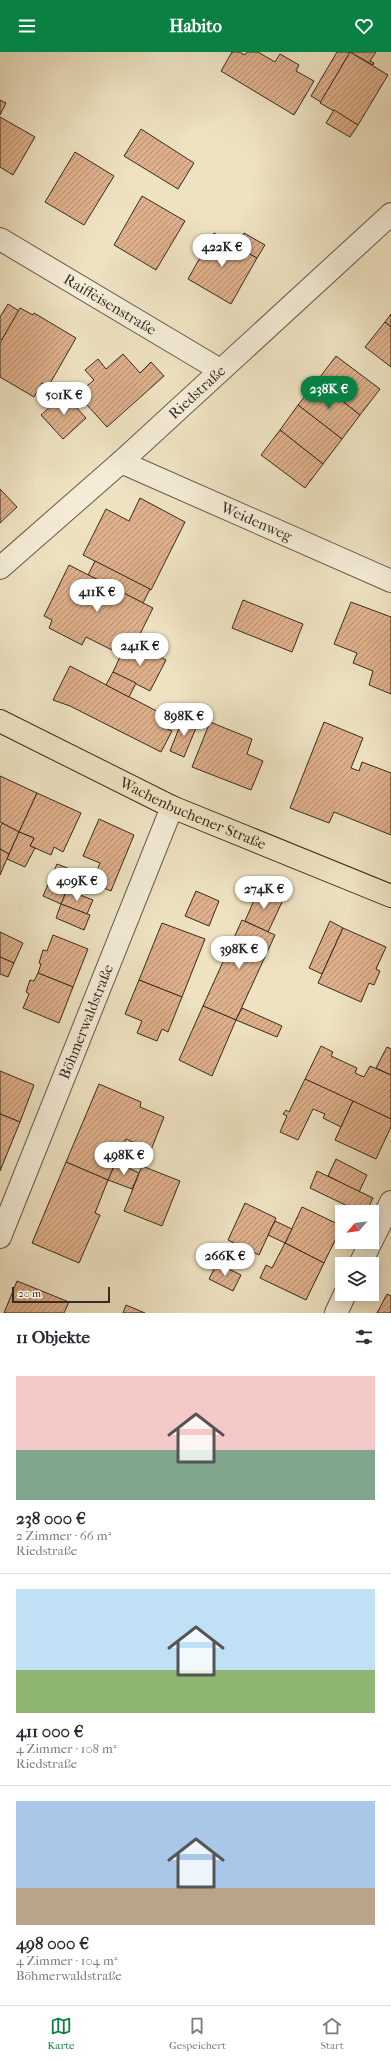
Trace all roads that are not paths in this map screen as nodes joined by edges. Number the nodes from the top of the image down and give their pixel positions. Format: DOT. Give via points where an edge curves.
graph roads {
  1 [pos="391,214"];
  2 [pos="0,239"];
  3 [pos="220,370"];
  4 [pos="121,462"];
  5 [pos="0,568"];
  6 [pos="391,581"];
  7 [pos="0,721"];
  8 [pos="172,807"];
  9 [pos="391,896"];
  10 [pos="391,1202"];
  11 [pos="379,1225"];
  12 [pos="0,1237"];
  13 [pos="342,1301"];
  14 [pos="336,1313"];
  1 -- 3 [label="street, Riedstraße"];
  2 -- 3 [label="street, Raiffeisenstraße"];
  3 -- 4 [label="street, Riedstraße"];
  4 -- 5 [label="street, Riedstraße"];
  4 -- 6 [label="street, Weidenweg"];
  7 -- 8 [label="main road, Wachenbuchener Straße"];
  8 -- 9 [label="main road, Wachenbuchener Straße"];
  8 -- 12 [label="street, Böhmerwaldstraße"];
  10 -- 11 [label="street"];
  13 -- 14 [label="street"];
}
